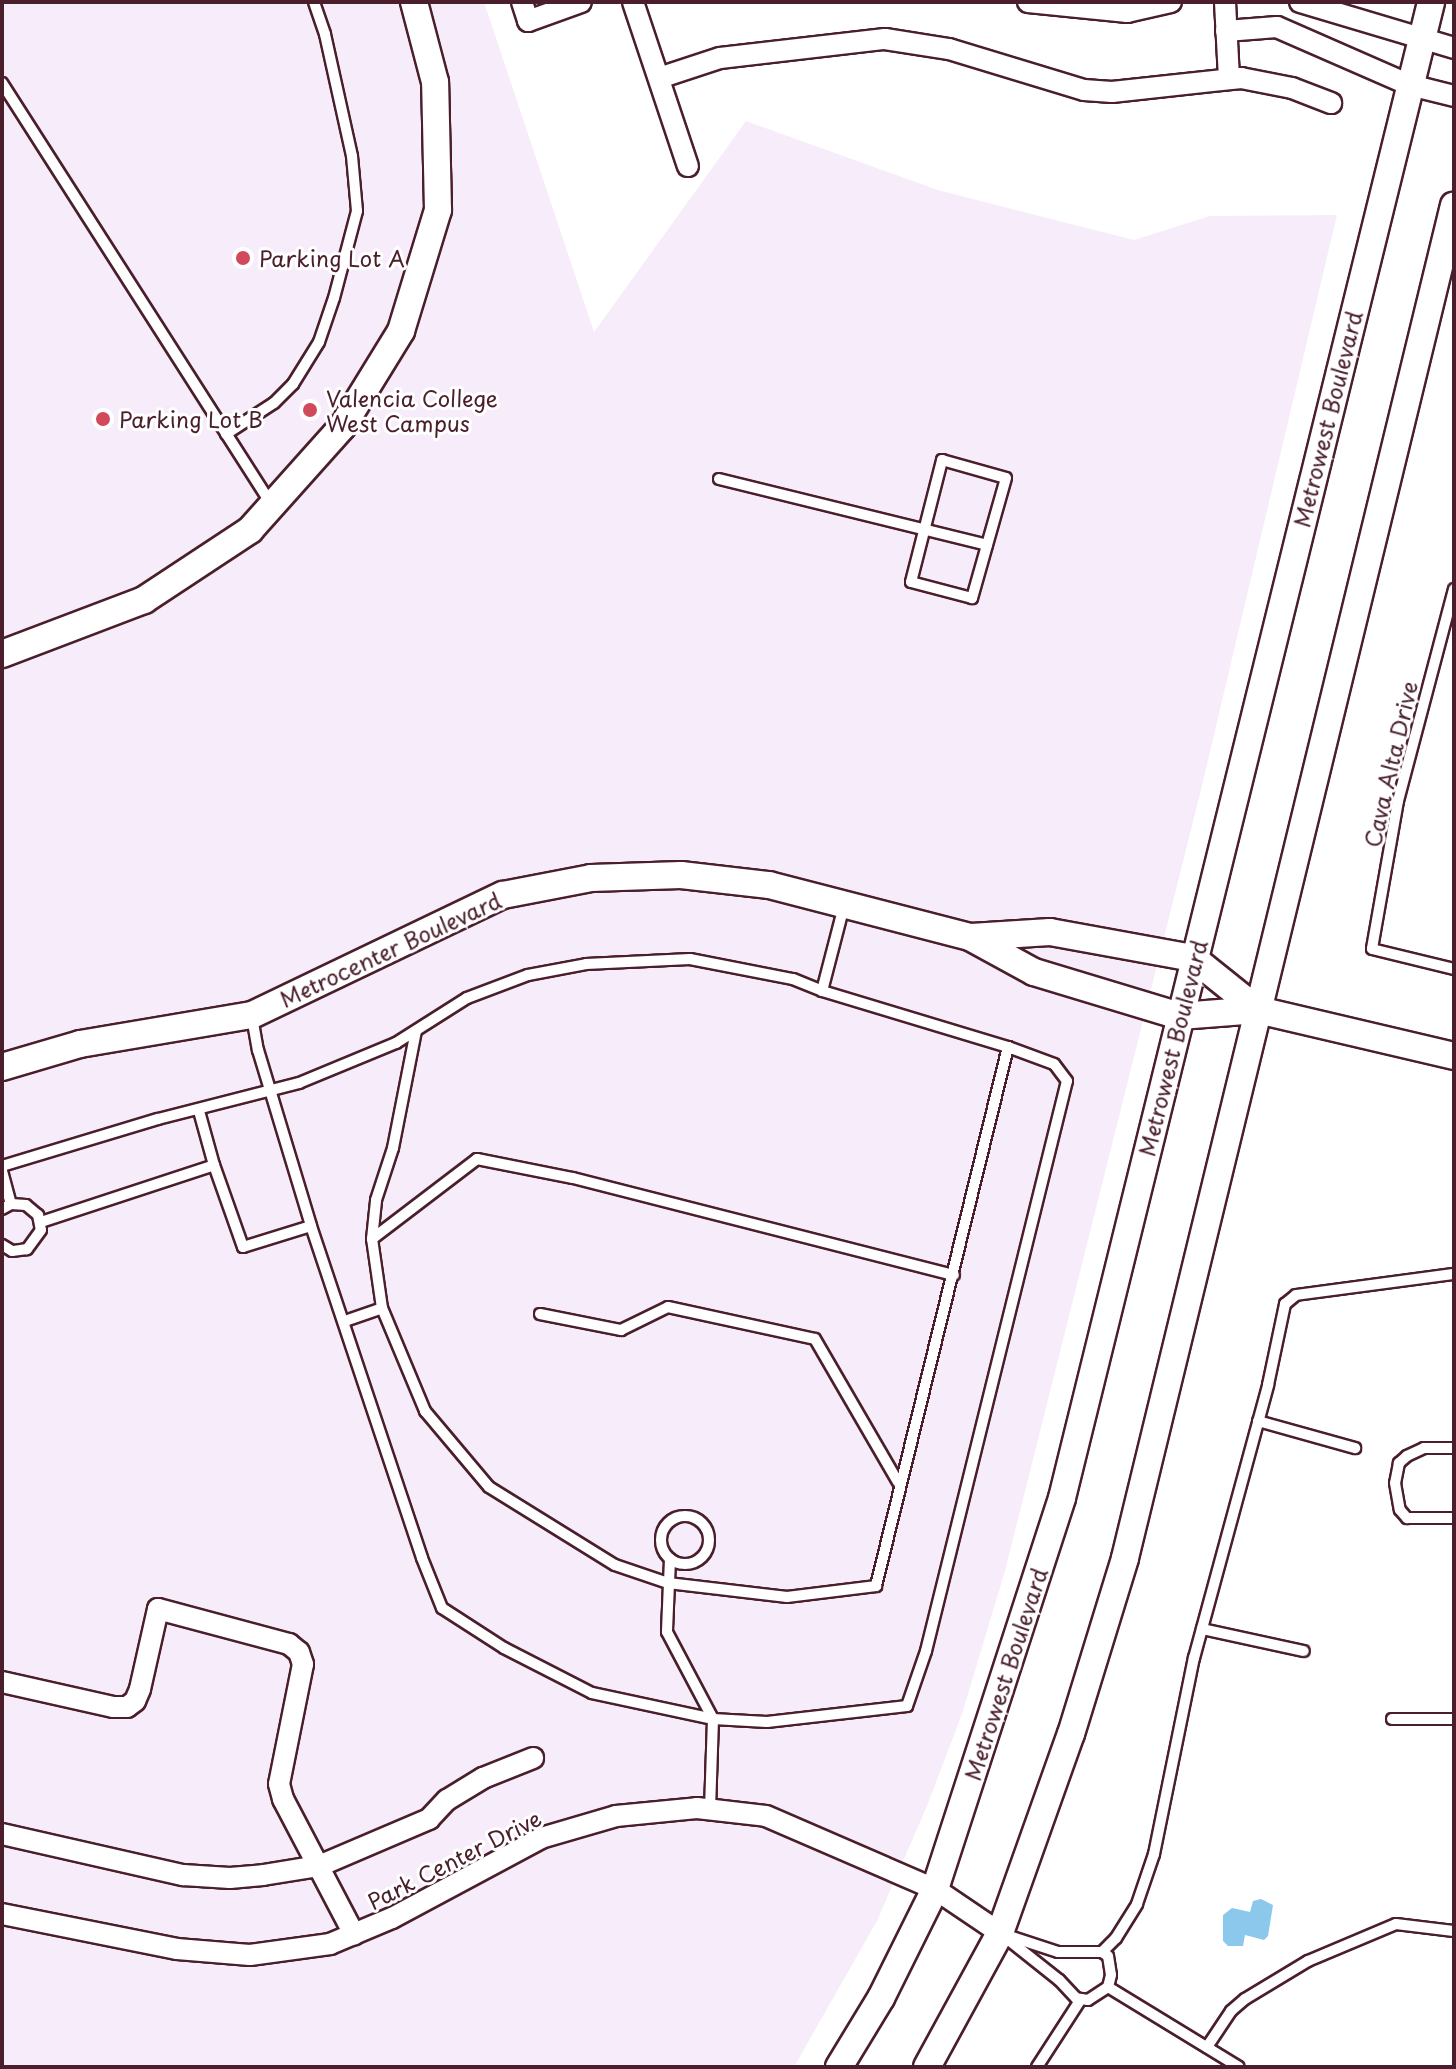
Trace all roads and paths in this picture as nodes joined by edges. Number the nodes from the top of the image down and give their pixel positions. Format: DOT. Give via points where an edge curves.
graph roads {
  1 [pos="314,2"];
  2 [pos="414,2"];
  3 [pos="522,2"];
  4 [pos="581,2"];
  5 [pos="633,2"];
  6 [pos="1028,2"];
  7 [pos="1171,2"];
  8 [pos="1225,2"];
  9 [pos="1300,2"];
  10 [pos="1431,2"];
  11 [pos="1143,5"];
  12 [pos="1226,31"];
  13 [pos="1422,40"];
  14 [pos="1454,48"];
  15 [pos="659,78"];
  16 [pos="1229,79"];
  17 [pos="2,83"];
  18 [pos="1410,85"];
  19 [pos="1454,96"];
  20 [pos="1331,103"];
  21 [pos="688,166"];
  22 [pos="1454,205"];
  23 [pos="226,434"];
  24 [pos="719,479"];
  25 [pos="272,505"];
  26 [pos="925,528"];
  27 [pos="987,545"];
  28 [pos="1454,589"];
  29 [pos="2,654"];
  30 [pos="844,904"];
  31 [pos="970,937"];
  32 [pos="1193,958"];
  33 [pos="1454,969"];
  34 [pos="822,991"];
  35 [pos="1258,1010"];
  36 [pos="252,1015"];
  37 [pos="1180,1016"];
  38 [pos="416,1031"];
  39 [pos="1008,1047"];
  40 [pos="1454,1056"];
  41 [pos="2,1067"];
  42 [pos="271,1092"];
  43 [pos="199,1111"];
  44 [pos="214,1165"];
  45 [pos="2,1169"];
  46 [pos="6,1206"];
  47 [pos="41,1222"];
  48 [pos="311,1226"];
  49 [pos="372,1239"];
  50 [pos="2,1245"];
  51 [pos="1454,1274"];
  52 [pos="954,1275"];
  53 [pos="382,1308"];
  54 [pos="540,1314"];
  55 [pos="345,1321"];
  56 [pos="1258,1421"];
  57 [pos="1355,1448"];
  58 [pos="1454,1448"];
  59 [pos="898,1482"];
  60 [pos="1454,1518"];
  61 [pos="670,1559"];
  62 [pos="668,1583"];
  63 [pos="1202,1629"];
  64 [pos="1304,1651"];
  65 [pos="2,1682"];
  66 [pos="713,1719"];
  67 [pos="1392,1719"];
  68 [pos="1454,1719"];
  69 [pos="533,1758"];
  70 [pos="710,1809"];
  71 [pos="2,1834"];
  72 [pos="319,1866"];
  73 [pos="935,1889"];
  74 [pos="2,1914"];
  75 [pos="1454,1931"];
  76 [pos="1000,1933"];
  77 [pos="354,1934"];
  78 [pos="1102,1952"];
  79 [pos="1108,1987"];
  80 [pos="1081,1999"];
  81 [pos="1207,2047"];
  82 [pos="839,2067"];
  83 [pos="927,2067"];
  84 [pos="1037,2067"];
  85 [pos="1239,2067"];
  1 -- 23 [label="lane" via="352,156 357,211 319,342 284,394"];
  2 -- 25 [label="street" via="435,82 438,210 401,331 342,427"];
  3 -- 4 [label="street" via="528,21"];
  5 -- 15 [label="street"];
  6 -- 11 [label="street" via="1127,12"];
  7 -- 11 [label="street"];
  8 -- 12 [label="street"];
  9 -- 13 [label="street"];
  10 -- 13 [label="street, Metrowest Boulevard"];
  12 -- 16 [label="street"];
  12 -- 18 [label="street" via="1277,27"];
  13 -- 14 [label="street"];
  13 -- 18 [label="street, Metrowest Boulevard"];
  15 -- 16 [label="street" via="720,58 885,39 949,49 1084,90 1112,92"];
  15 -- 21 [label="street"];
  16 -- 20 [label="street" via="1259,80"];
  17 -- 23 [label="lane"];
  18 -- 19 [label="street"];
  18 -- 32 [label="street, Metrowest Boulevard"];
  22 -- 35 [label="street"];
  23 -- 25 [label="lane"];
  24 -- 26 [label="lane"];
  25 -- 29 [label="street" via="250,530 144,600"];
  26 -- 27 [label="lane"];
  26 -- 27 [label="lane" via="911,582 972,598"];
  26 -- 27 [label="lane" via="942,460 968,467 1006,478"];
  28 -- 33 [label="lane, Cava Alta Drive" via="1398,801 1372,949"];
  30 -- 31 [label="street, Metrocenter Boulevard"];
  30 -- 34 [label="lane"];
  30 -- 36 [label="street, Metrocenter Boulevard" via="769,885 686,876 591,878 503,895"];
  31 -- 32 [label="street, Metrocenter Boulevard" via="1050,932"];
  31 -- 37 [label="street, Metrocenter Boulevard" via="1034,972"];
  32 -- 35 [label="street"];
  32 -- 37 [label="street, Metrowest Boulevard"];
  34 -- 38 [label="lane" via="793,979 690,959 586,964 528,975 467,998"];
  34 -- 39 [label="lane"];
  35 -- 37 [label="street"];
  35 -- 40 [label="street"];
  35 -- 76 [label="street" via="1125,1558 1071,1734"];
  36 -- 41 [label="street, Metrocenter Boulevard" via="80,1044"];
  36 -- 42 [label="lane"];
  37 -- 73 [label="street, Metrowest Boulevard" via="1062,1498"];
  38 -- 42 [label="lane"];
  38 -- 49 [label="lane" via="393,1148 376,1200"];
  39 -- 52 [label="lane"];
  39 -- 66 [label="lane" via="1054,1064 1067,1081 926,1651 907,1706 767,1722"];
  42 -- 43 [label="lane"];
  42 -- 48 [label="lane"];
  43 -- 44 [label="lane"];
  43 -- 45 [label="lane"];
  44 -- 47 [label="lane"];
  44 -- 48 [label="lane" via="243,1247"];
  45 -- 46 [label="lane"];
  46 -- 47 [label="lane" via="33,1209"];
  47 -- 50 [label="lane" via="38,1238 27,1249 12,1251"];
  48 -- 55 [label="lane"];
  49 -- 52 [label="lane" via="477,1159 573,1178"];
  49 -- 53 [label="lane"];
  51 -- 56 [label="lane" via="1296,1295 1285,1304"];
  52 -- 59 [label="lane"];
  53 -- 55 [label="lane"];
  53 -- 62 [label="lane" via="425,1411 489,1487 615,1565"];
  54 -- 59 [label="lane" via="621,1330 668,1307 815,1339"];
  55 -- 66 [label="lane" via="442,1608 504,1648 592,1693"];
  56 -- 57 [label="lane"];
  56 -- 63 [label="lane"];
  58 -- 60 [label="lane" via="1424,1448 1407,1456 1399,1463 1395,1483 1400,1510 1407,1518"];
  59 -- 62 [label="lane" via="876,1586 787,1597"];
  61 -- 61 [label="lane" via="661,1546 666,1523 687,1515 702,1522 709,1537 700,1559 685,1564"];
  61 -- 62 [label="lane"];
  62 -- 66 [label="lane" via="667,1632"];
  63 -- 64 [label="lane"];
  63 -- 78 [label="lane" via="1154,1854 1137,1904"];
  65 -- 72 [label="street" via="127,1707 140,1689 158,1609 289,1644 299,1652 302,1679 279,1784"];
  66 -- 70 [label="lane"];
  67 -- 68 [label="lane"];
  69 -- 72 [label="street" via="483,1778 447,1800 429,1819"];
  70 -- 73 [label="street, Park Center Drive" via="766,1816"];
  70 -- 77 [label="street, Park Center Drive" via="616,1816 541,1838"];
  71 -- 72 [label="street" via="183,1875 230,1878"];
  72 -- 77 [label="street"];
  73 -- 76 [label="street, Park Center Drive"];
  73 -- 82 [label="street, Metrowest Boulevard" via="881,1998"];
  74 -- 77 [label="street, Park Center Drive" via="177,1949 250,1955 330,1944"];
  75 -- 81 [label="lane" via="1396,1924 1308,1961 1245,1999"];
  76 -- 78 [label="lane" via="1058,1952"];
  76 -- 80 [label="lane"];
  76 -- 83 [label="street"];
  78 -- 79 [label="lane" via="1108,1956"];
  79 -- 80 [label="lane"];
  79 -- 81 [label="lane"];
  80 -- 84 [label="lane"];
  81 -- 85 [label="lane"];
}
